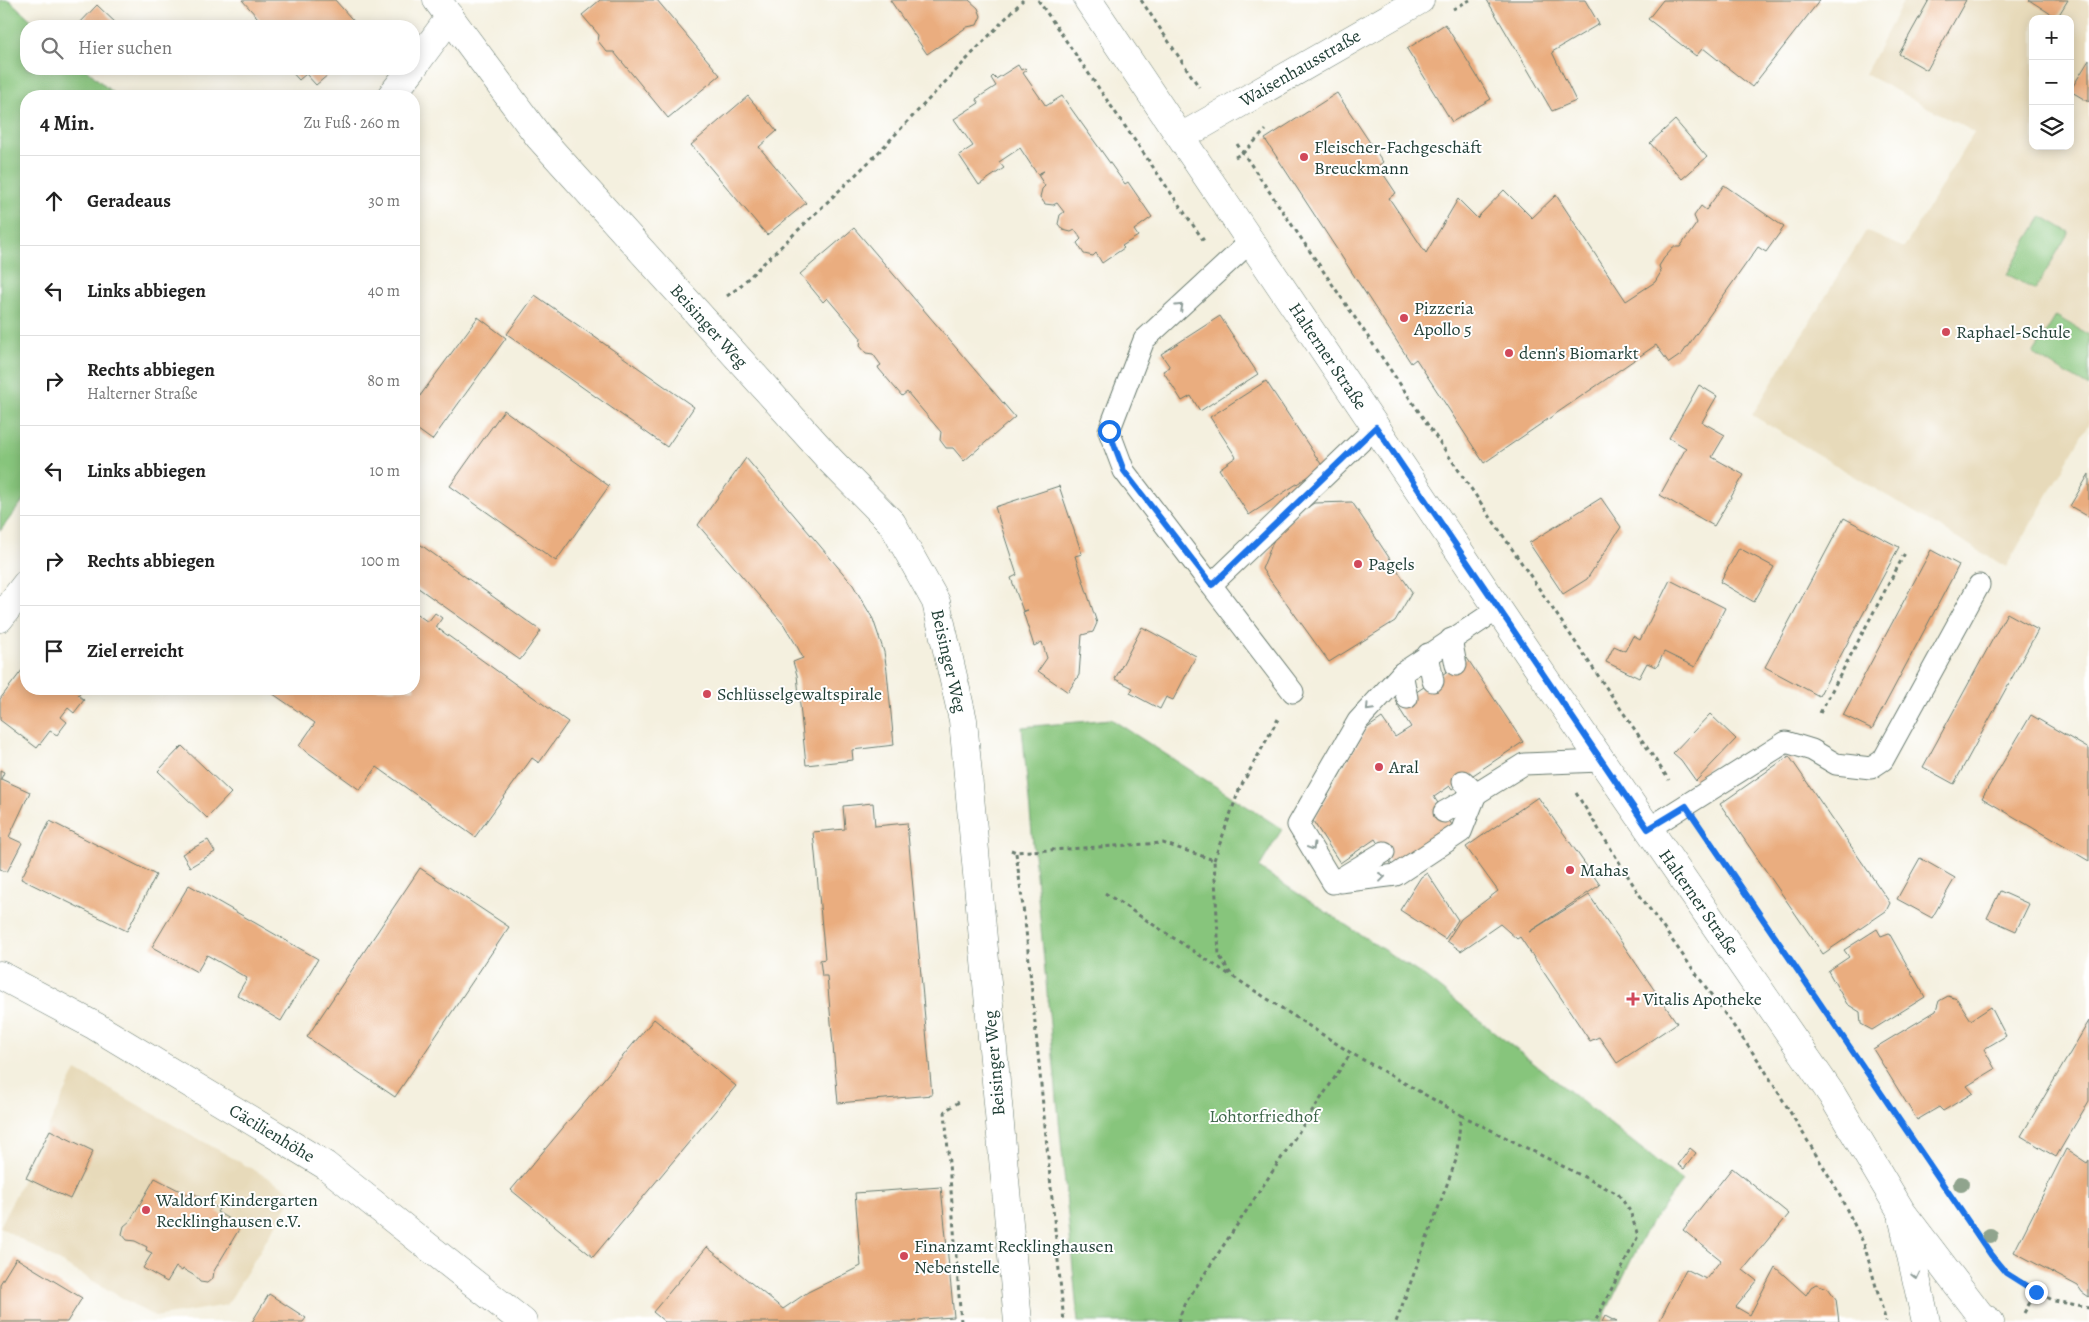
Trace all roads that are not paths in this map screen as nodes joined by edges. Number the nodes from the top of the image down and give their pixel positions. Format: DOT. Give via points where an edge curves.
graph roads {
  1 [pos="1088,0"];
  2 [pos="1420,0"];
  3 [pos="443,8"];
  4 [pos="420,53"];
  5 [pos="407,75"];
  6 [pos="396,90"];
  7 [pos="1181,137"];
  8 [pos="1251,242"];
  9 [pos="1376,427"];
  10 [pos="1212,585"];
  11 [pos="1979,585"];
  12 [pos="20,592"];
  13 [pos="1498,609"];
  14 [pos="0,618"];
  15 [pos="1451,639"];
  16 [pos="1428,654"];
  17 [pos="1456,666"];
  18 [pos="1402,673"];
  19 [pos="1433,681"];
  20 [pos="1293,692"];
  21 [pos="1407,698"];
  22 [pos="1601,761"];
  23 [pos="1469,788"];
  24 [pos="1444,812"];
  25 [pos="1648,829"];
  26 [pos="1384,852"];
  27 [pos="1333,883"];
  28 [pos="0,975"];
  29 [pos="1901,1211"];
  30 [pos="524,1322"];
  31 [pos="1018,1322"];
  32 [pos="1926,1322"];
  33 [pos="1990,1322"];
  1 -- 7 [label="street, Halterner Straße"];
  2 -- 7 [label="street, Waisenhausstraße"];
  3 -- 4 [label="street"];
  3 -- 31 [label="street, Beisinger Weg" via="539,137 831,461 892,523 936,602 963,720"];
  5 -- 6 [label="street"];
  7 -- 8 [label="street, Halterner Straße"];
  8 -- 9 [label="street, Halterner Straße"];
  10 -- 8 [label="lane, one-way" via="1124,471 1109,431 1144,340"];
  9 -- 10 [label="lane"];
  9 -- 13 [label="street, Halterner Straße"];
  10 -- 20 [label="lane"];
  11 -- 25 [label="lane" via="1883,760 1871,768 1836,764 1812,750 1786,742"];
  12 -- 14 [label="street"];
  13 -- 15 [label="lane"];
  13 -- 22 [label="street, Halterner Straße"];
  15 -- 16 [label="lane"];
  15 -- 17 [label="lane"];
  16 -- 18 [label="lane"];
  16 -- 19 [label="lane"];
  18 -- 21 [label="lane"];
  18 -- 27 [label="lane, one-way" via="1358,721 1298,825"];
  22 -- 23 [label="lane" via="1557,763 1518,757"];
  22 -- 25 [label="street, Halterner Straße"];
  23 -- 24 [label="lane"];
  27 -- 23 [label="lane, one-way" via="1396,876 1461,832"];
  25 -- 29 [label="street, Halterner Straße" via="1832,1095"];
  26 -- 27 [label="lane"];
  28 -- 30 [label="street, Cäcilienhöhe" via="96,1026 325,1165"];
  29 -- 32 [label="street, Halterner Straße, one-way"];
  29 -- 33 [label="street, Halterner Straße" via="1980,1315"];
}
